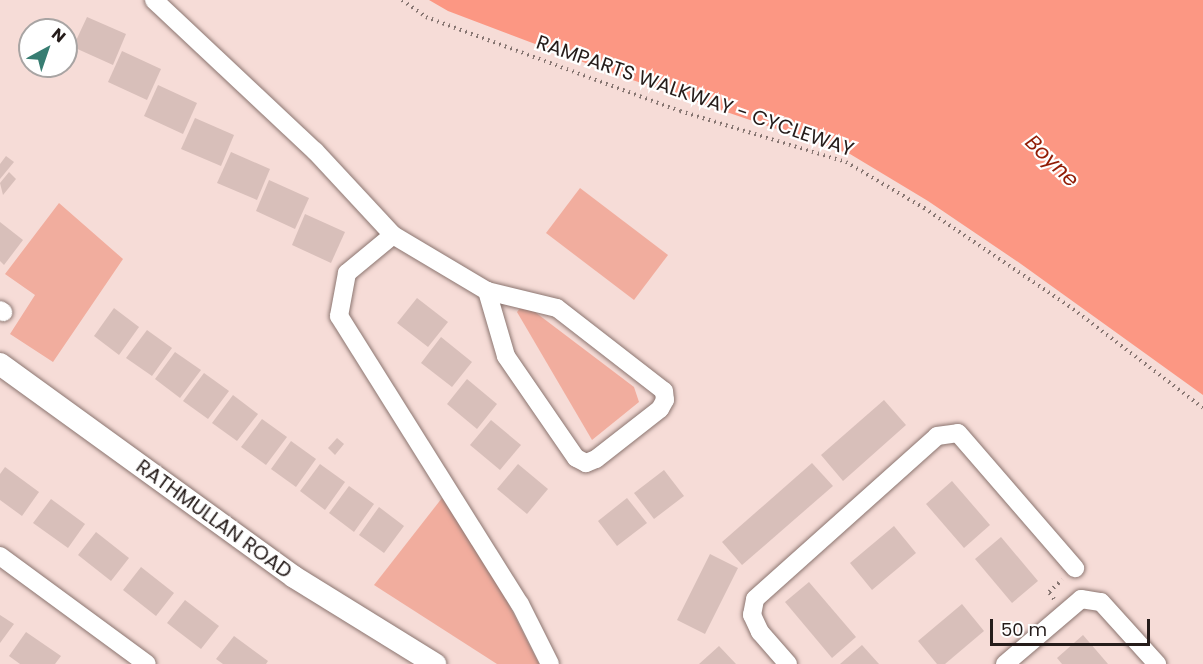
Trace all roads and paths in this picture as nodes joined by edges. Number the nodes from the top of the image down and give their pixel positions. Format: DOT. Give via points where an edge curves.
graph roads {
  1 [pos="154,0"];
  2 [pos="402,0"];
  3 [pos="393,235"];
  4 [pos="487,291"];
  5 [pos="0,364"];
  6 [pos="1203,408"];
  7 [pos="0,556"];
  8 [pos="1075,568"];
  9 [pos="147,664"];
  10 [pos="435,664"];
  11 [pos="550,664"];
  12 [pos="788,664"];
  13 [pos="1005,664"];
  14 [pos="1156,664"];
  1 -- 3 [label="street" via="315,151"];
  2 -- 6 [label="path, RAMPARTS WALKWAY - CYCLEWAY" via="426,17 680,111 846,162 924,208 1072,309"];
  3 -- 4 [label="street"];
  3 -- 11 [label="street" via="347,273 339,316 520,604"];
  4 -- 4 [label="street" via="557,308 663,391 665,400 660,410 596,459 586,463 576,458 506,356"];
  5 -- 10 [label="street, RATHMULLAN ROAD" via="294,577"];
  7 -- 9 [label="street"];
  8 -- 12 [label="street" via="958,433 937,436 755,599 752,615 760,632"];
  13 -- 14 [label="street" via="1081,599 1101,602"];
}
